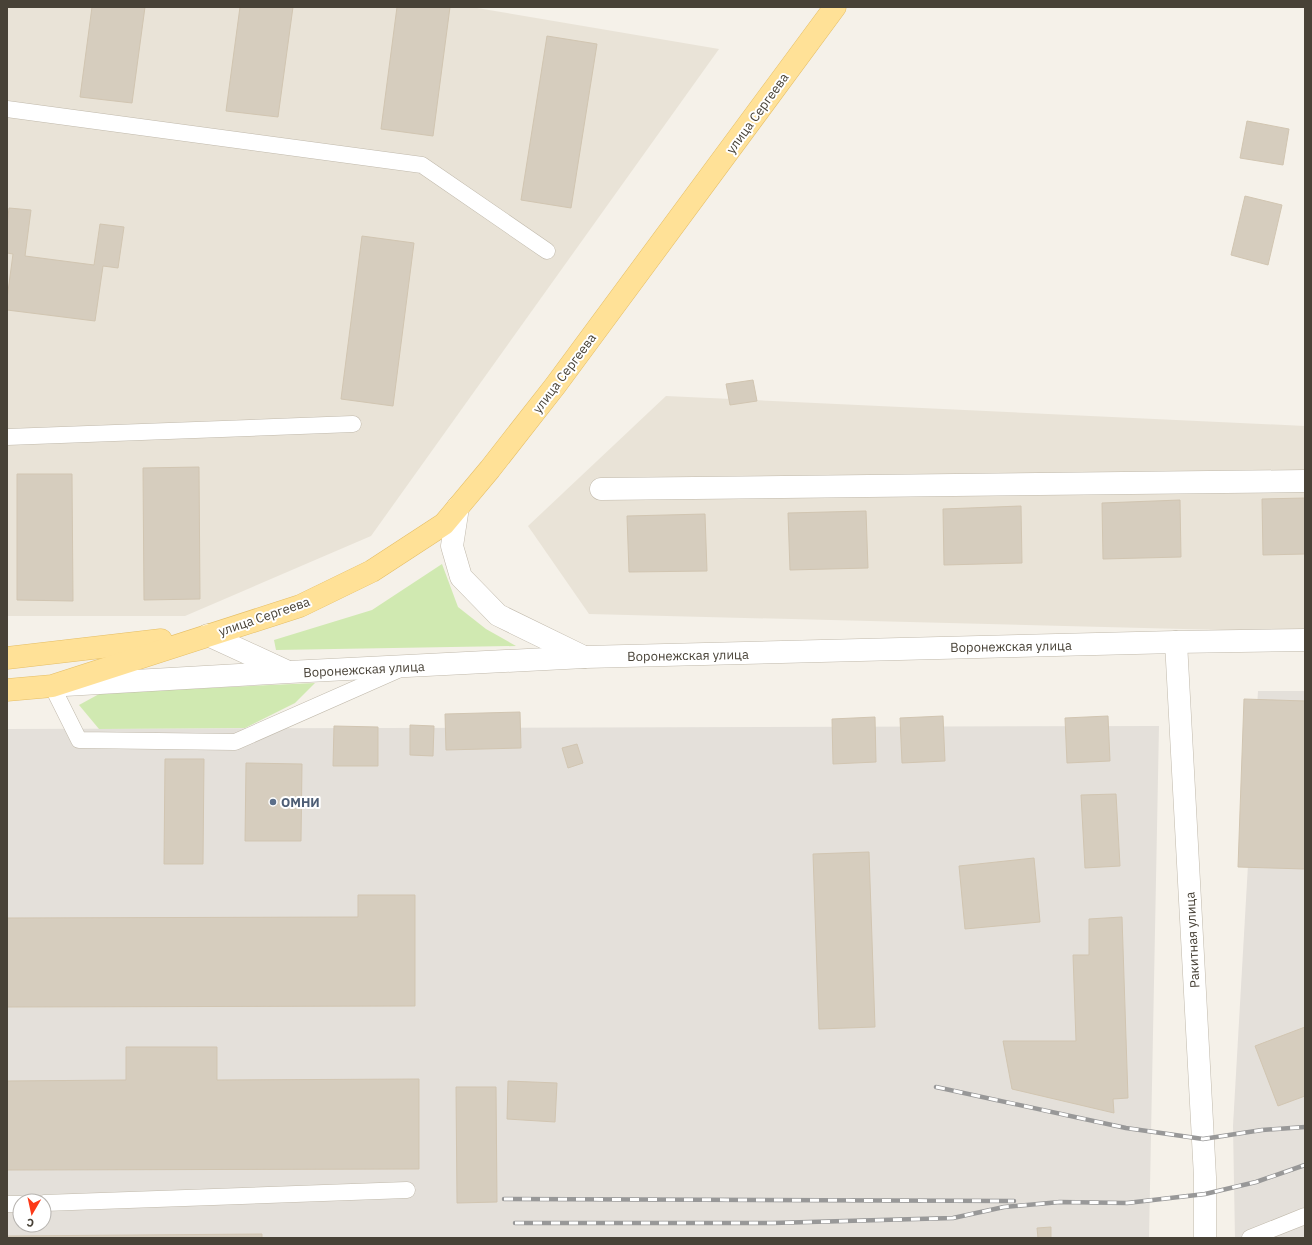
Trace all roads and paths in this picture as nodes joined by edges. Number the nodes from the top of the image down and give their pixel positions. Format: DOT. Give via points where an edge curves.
graph roads {
  1 [pos="835,7"];
  2 [pos="7,109"];
  3 [pos="547,251"];
  4 [pos="353,424"];
  5 [pos="7,437"];
  6 [pos="1305,481"];
  7 [pos="601,489"];
  8 [pos="458,507"];
  9 [pos="208,635"];
  10 [pos="1305,640"];
  11 [pos="1176,642"];
  12 [pos="7,658"];
  13 [pos="585,658"];
  14 [pos="404,667"];
  15 [pos="289,672"];
  16 [pos="52,686"];
  17 [pos="7,690"];
  18 [pos="407,1190"];
  19 [pos="52,1203"];
  20 [pos="1305,1216"];
  21 [pos="1205,1238"];
  22 [pos="1250,1238"];
  1 -- 8 [label="main road, улица Сергеева" via="555,386"];
  2 -- 3 [label="lane" via="422,165"];
  4 -- 5 [label="lane"];
  6 -- 7 [label="street"];
  8 -- 9 [label="main road, улица Сергеева" via="444,524 372,571 300,606"];
  8 -- 13 [label="street" via="452,546 461,577 498,615"];
  9 -- 12 [label="main road"];
  9 -- 15 [label="street, Воронежская улица"];
  9 -- 16 [label="main road"];
  10 -- 11 [label="street, Воронежская улица"];
  11 -- 13 [label="street, Воронежская улица"];
  11 -- 21 [label="street, Ракитная улица" via="1204,1162"];
  13 -- 14 [label="street, Воронежская улица"];
  14 -- 15 [label="street, Воронежская улица"];
  14 -- 16 [label="lane" via="235,742 79,740"];
  15 -- 16 [label="street"];
  16 -- 17 [label="main road"];
  18 -- 19 [label="lane"];
  20 -- 22 [label="lane"];
}
